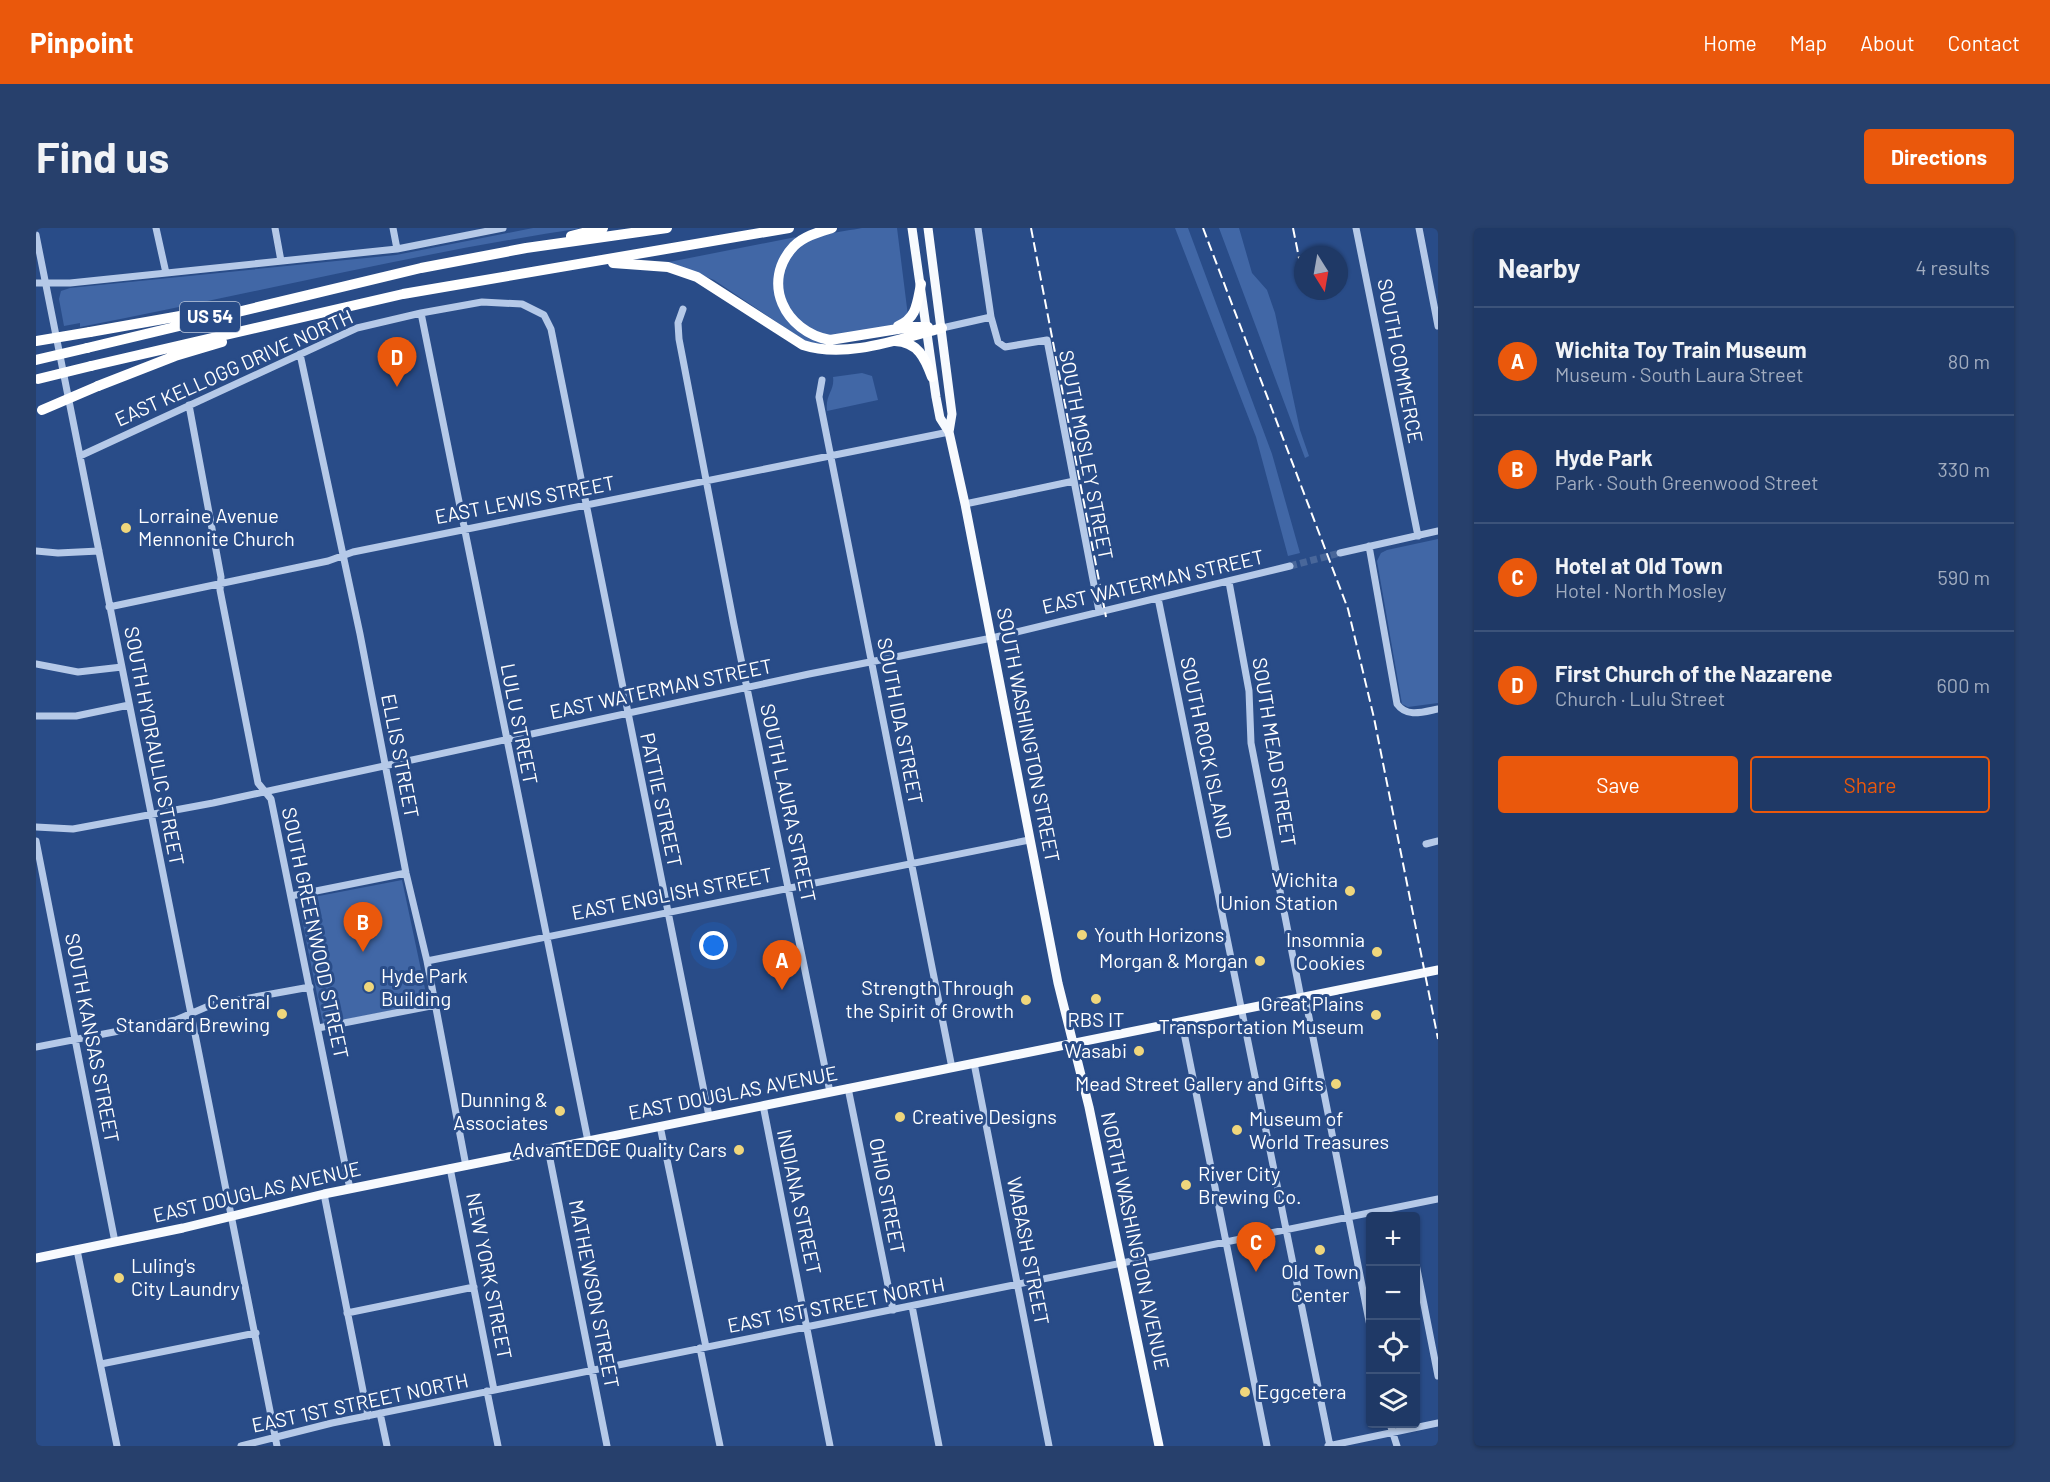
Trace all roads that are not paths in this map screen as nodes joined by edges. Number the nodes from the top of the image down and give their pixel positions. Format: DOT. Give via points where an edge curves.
graph roads {
  1 [pos="156,228"];
  2 [pos="275,228"];
  3 [pos="393,228"];
  4 [pos="503,228"];
  5 [pos="603,228"];
  6 [pos="667,228"];
  7 [pos="789,228"];
  8 [pos="832,228"];
  9 [pos="912,228"];
  10 [pos="928,228"];
  11 [pos="978,228"];
  12 [pos="1356,228"];
  13 [pos="1419,228"];
  14 [pos="36,235"];
  15 [pos="526,248"];
  16 [pos="397,249"];
  17 [pos="281,261"];
  18 [pos="564,266"];
  19 [pos="166,273"];
  20 [pos="36,283"];
  21 [pos="45,283"];
  22 [pos="921,285"];
  23 [pos="332,288"];
  24 [pos="683,309"];
  25 [pos="326,311"];
  26 [pos="421,313"];
  27 [pos="544,315"];
  28 [pos="991,318"];
  29 [pos="1438,326"];
  30 [pos="942,328"];
  31 [pos="927,329"];
  32 [pos="887,331"];
  33 [pos="36,341"];
  34 [pos="865,345"];
  35 [pos="300,354"];
  36 [pos="36,360"];
  37 [pos="932,377"];
  38 [pos="37,379"];
  39 [pos="822,380"];
  40 [pos="189,405"];
  41 [pos="39,411"];
  42 [pos="949,432"];
  43 [pos="80,456"];
  44 [pos="830,456"];
  45 [pos="707,480"];
  46 [pos="1074,481"];
  47 [pos="965,504"];
  48 [pos="585,505"];
  49 [pos="463,529"];
  50 [pos="1438,531"];
  51 [pos="1418,536"];
  52 [pos="1369,546"];
  53 [pos="36,550"];
  54 [pos="99,550"];
  55 [pos="1340,553"];
  56 [pos="343,556"];
  57 [pos="1290,566"];
  58 [pos="1229,582"];
  59 [pos="220,584"];
  60 [pos="1158,598"];
  61 [pos="109,607"];
  62 [pos="1100,611"];
  63 [pos="992,638"];
  64 [pos="871,662"];
  65 [pos="36,664"];
  66 [pos="122,667"];
  67 [pos="747,688"];
  68 [pos="129,705"];
  69 [pos="1438,709"];
  70 [pos="626,714"];
  71 [pos="36,716"];
  72 [pos="505,740"];
  73 [pos="385,766"];
  74 [pos="265,792"];
  75 [pos="151,814"];
  76 [pos="36,827"];
  77 [pos="1029,840"];
  78 [pos="36,841"];
  79 [pos="1438,841"];
  80 [pos="1426,844"];
  81 [pos="911,863"];
  82 [pos="406,873"];
  83 [pos="789,888"];
  84 [pos="291,896"];
  85 [pos="668,912"];
  86 [pos="546,937"];
  87 [pos="427,961"];
  88 [pos="1438,969"];
  89 [pos="310,987"];
  90 [pos="1303,998"];
  91 [pos="436,1005"];
  92 [pos="1244,1010"];
  93 [pos="191,1013"];
  94 [pos="1182,1023"];
  95 [pos="318,1028"];
  96 [pos="75,1038"];
  97 [pos="1075,1044"];
  98 [pos="36,1047"];
  99 [pos="974,1063"];
  100 [pos="952,1068"];
  101 [pos="848,1088"];
  102 [pos="830,1092"];
  103 [pos="763,1105"];
  104 [pos="709,1116"];
  105 [pos="660,1126"];
  106 [pos="588,1141"];
  107 [pos="548,1149"];
  108 [pos="466,1166"];
  109 [pos="450,1168"];
  110 [pos="350,1189"];
  111 [pos="324,1194"];
  112 [pos="1438,1199"];
  113 [pos="232,1216"];
  114 [pos="1349,1216"];
  115 [pos="1288,1230"];
  116 [pos="115,1242"];
  117 [pos="1227,1242"];
  118 [pos="77,1250"];
  119 [pos="36,1258"];
  120 [pos="1122,1263"];
  121 [pos="1416,1266"];
  122 [pos="1018,1285"];
  123 [pos="474,1287"];
  124 [pos="912,1306"];
  125 [pos="893,1310"];
  126 [pos="347,1313"];
  127 [pos="1370,1320"];
  128 [pos="808,1327"];
  129 [pos="256,1333"];
  130 [pos="703,1348"];
  131 [pos="101,1364"];
  132 [pos="592,1370"];
  133 [pos="1438,1376"];
  134 [pos="491,1391"];
  135 [pos="380,1413"];
  136 [pos="368,1416"];
  137 [pos="1438,1423"];
  138 [pos="1391,1428"];
  139 [pos="1392,1433"];
  140 [pos="275,1437"];
  141 [pos="117,1446"];
  142 [pos="241,1446"];
  143 [pos="277,1446"];
  144 [pos="387,1446"];
  145 [pos="498,1446"];
  146 [pos="607,1446"];
  147 [pos="720,1446"];
  148 [pos="830,1446"];
  149 [pos="939,1446"];
  150 [pos="1049,1446"];
  151 [pos="1159,1446"];
  152 [pos="1267,1446"];
  153 [pos="1330,1446"];
  154 [pos="1397,1446"];
  1 -- 19 [label="street"];
  2 -- 17 [label="street"];
  3 -- 16 [label="street"];
  4 -- 16 [label="street"];
  5 -- 15 [label="highway"];
  6 -- 15 [label="highway, US 54"];
  7 -- 18 [label="highway, US 54"];
  8 -- 32 [label="highway" via="801,240 786,257 779,279 784,309 798,327 819,338 845,339"];
  9 -- 22 [label="main road, SOUTH WASHINGTON STREET"];
  10 -- 30 [label="main road, SOUTH WASHINGTON STREET"];
  11 -- 28 [label="street"];
  12 -- 51 [label="street, SOUTH COMMERCE"];
  13 -- 29 [label="street"];
  14 -- 21 [label="street, SOUTH HYDRAULIC STREET"];
  15 -- 23 [label="highway, US 54"];
  16 -- 17 [label="street"];
  17 -- 19 [label="street"];
  18 -- 25 [label="highway, US 54"];
  18 -- 34 [label="highway" via="614,263 668,267 698,277 724,292 803,345 822,351"];
  19 -- 21 [label="street"];
  20 -- 21 [label="street"];
  21 -- 43 [label="street, SOUTH HYDRAULIC STREET"];
  22 -- 31 [label="main road, SOUTH WASHINGTON STREET"];
  22 -- 32 [label="highway" via="911,318"];
  23 -- 33 [label="highway, bridge"];
  23 -- 36 [label="highway, US 54, bridge"];
  24 -- 45 [label="street, SOUTH LAURA STREET" via="678,323 680,339"];
  25 -- 38 [label="highway, US 54, bridge"];
  25 -- 41 [label="highway, bridge" via="175,356"];
  26 -- 27 [label="street, EAST KELLOGG DRIVE NORTH" via="500,302 522,304"];
  26 -- 35 [label="street, EAST KELLOGG DRIVE NORTH" via="357,328"];
  26 -- 49 [label="street, LULU STREET"];
  27 -- 48 [label="street, PATTIE STREET" via="551,329"];
  28 -- 30 [label="street"];
  28 -- 46 [label="street, SOUTH MOSLEY STREET" via="998,342 1005,347 1047,340"];
  30 -- 31 [label="highway"];
  30 -- 42 [label="main road, SOUTH WASHINGTON STREET" via="952,414"];
  31 -- 32 [label="highway"];
  31 -- 34 [label="highway"];
  31 -- 37 [label="main road, SOUTH WASHINGTON STREET"];
  34 -- 37 [label="highway" via="897,341 914,346 924,356"];
  35 -- 40 [label="street, EAST KELLOGG DRIVE NORTH"];
  35 -- 56 [label="street, ELLIS STREET"];
  37 -- 42 [label="main road, SOUTH WASHINGTON STREET" via="940,418"];
  39 -- 44 [label="street, SOUTH IDA STREET" via="819,398"];
  40 -- 43 [label="street, EAST KELLOGG DRIVE NORTH"];
  40 -- 59 [label="street, SOUTH GREENWOOD STREET"];
  42 -- 44 [label="street, EAST LEWIS STREET"];
  42 -- 47 [label="main road, SOUTH WASHINGTON STREET"];
  43 -- 54 [label="street, SOUTH HYDRAULIC STREET"];
  44 -- 45 [label="street, EAST LEWIS STREET"];
  44 -- 64 [label="street, SOUTH IDA STREET"];
  45 -- 48 [label="street, EAST LEWIS STREET"];
  45 -- 67 [label="street, SOUTH LAURA STREET"];
  46 -- 47 [label="street"];
  46 -- 62 [label="street, SOUTH MOSLEY STREET"];
  47 -- 63 [label="main road, SOUTH WASHINGTON STREET"];
  48 -- 49 [label="street, EAST LEWIS STREET"];
  48 -- 70 [label="street, PATTIE STREET"];
  49 -- 56 [label="street, EAST LEWIS STREET"];
  49 -- 72 [label="street, LULU STREET"];
  50 -- 51 [label="street"];
  51 -- 52 [label="street"];
  52 -- 55 [label="street"];
  52 -- 69 [label="street" via="1397,704 1410,713"];
  53 -- 54 [label="street"];
  54 -- 61 [label="street, SOUTH HYDRAULIC STREET"];
  56 -- 59 [label="street, EAST LEWIS STREET"];
  56 -- 73 [label="street, ELLIS STREET"];
  57 -- 58 [label="street, EAST WATERMAN STREET"];
  58 -- 60 [label="street, EAST WATERMAN STREET"];
  58 -- 90 [label="street, SOUTH MEAD STREET" via="1249,691 1251,743"];
  59 -- 61 [label="street, EAST LEWIS STREET"];
  59 -- 74 [label="street, SOUTH GREENWOOD STREET" via="258,783"];
  60 -- 62 [label="street, EAST WATERMAN STREET"];
  60 -- 92 [label="street, SOUTH ROCK ISLAND"];
  61 -- 66 [label="street, SOUTH HYDRAULIC STREET"];
  62 -- 63 [label="street, EAST WATERMAN STREET"];
  63 -- 64 [label="street, EAST WATERMAN STREET"];
  63 -- 77 [label="main road, SOUTH WASHINGTON STREET"];
  64 -- 67 [label="street, EAST WATERMAN STREET"];
  64 -- 81 [label="street, SOUTH IDA STREET"];
  65 -- 66 [label="street" via="78,672"];
  66 -- 68 [label="street, SOUTH HYDRAULIC STREET"];
  67 -- 70 [label="street, EAST WATERMAN STREET"];
  67 -- 83 [label="street, SOUTH LAURA STREET"];
  68 -- 71 [label="street" via="76,716"];
  68 -- 75 [label="street, SOUTH HYDRAULIC STREET"];
  70 -- 72 [label="street, EAST WATERMAN STREET"];
  70 -- 85 [label="street, PATTIE STREET"];
  72 -- 73 [label="street, EAST WATERMAN STREET"];
  72 -- 86 [label="street, LULU STREET"];
  73 -- 74 [label="street, EAST WATERMAN STREET"];
  73 -- 82 [label="street, ELLIS STREET"];
  74 -- 75 [label="street, EAST WATERMAN STREET"];
  74 -- 84 [label="street, SOUTH GREENWOOD STREET" via="271,799"];
  75 -- 76 [label="street, EAST WATERMAN STREET" via="73,829"];
  75 -- 93 [label="street, SOUTH HYDRAULIC STREET"];
  77 -- 81 [label="street, EAST ENGLISH STREET"];
  77 -- 97 [label="main road, SOUTH WASHINGTON STREET" via="1058,983"];
  78 -- 96 [label="street, SOUTH KANSAS STREET"];
  79 -- 80 [label="street"];
  81 -- 83 [label="street, EAST ENGLISH STREET"];
  81 -- 100 [label="street, SOUTH IDA STREET"];
  82 -- 84 [label="street"];
  82 -- 87 [label="street, ELLIS STREET"];
  83 -- 85 [label="street, EAST ENGLISH STREET"];
  83 -- 102 [label="street, SOUTH LAURA STREET"];
  84 -- 89 [label="street, SOUTH GREENWOOD STREET"];
  85 -- 86 [label="street, EAST ENGLISH STREET"];
  85 -- 104 [label="street, PATTIE STREET"];
  86 -- 87 [label="street, EAST ENGLISH STREET"];
  86 -- 106 [label="street, LULU STREET"];
  87 -- 91 [label="street, ELLIS STREET"];
  88 -- 90 [label="main road, EAST DOUGLAS AVENUE"];
  89 -- 93 [label="street" via="211,1005"];
  89 -- 95 [label="street, SOUTH GREENWOOD STREET"];
  90 -- 92 [label="main road, EAST DOUGLAS AVENUE"];
  90 -- 114 [label="street, SOUTH MEAD STREET"];
  91 -- 95 [label="street"];
  91 -- 108 [label="street, ELLIS STREET"];
  92 -- 94 [label="main road, EAST DOUGLAS AVENUE"];
  92 -- 115 [label="street, SOUTH ROCK ISLAND"];
  93 -- 96 [label="street" via="176,1020"];
  93 -- 113 [label="street, SOUTH HYDRAULIC STREET"];
  94 -- 97 [label="main road, EAST DOUGLAS AVENUE"];
  94 -- 117 [label="street"];
  95 -- 110 [label="street, SOUTH GREENWOOD STREET"];
  96 -- 98 [label="street"];
  96 -- 116 [label="street, SOUTH KANSAS STREET"];
  97 -- 99 [label="main road, EAST DOUGLAS AVENUE"];
  97 -- 120 [label="main road, NORTH WASHINGTON AVENUE"];
  99 -- 100 [label="main road, EAST DOUGLAS AVENUE"];
  99 -- 122 [label="street, WABASH STREET"];
  100 -- 101 [label="main road, EAST DOUGLAS AVENUE"];
  101 -- 102 [label="main road, EAST DOUGLAS AVENUE"];
  101 -- 125 [label="street, OHIO STREET"];
  102 -- 103 [label="main road, EAST DOUGLAS AVENUE"];
  103 -- 104 [label="main road, EAST DOUGLAS AVENUE"];
  103 -- 128 [label="street, INDIANA STREET"];
  104 -- 105 [label="main road, EAST DOUGLAS AVENUE"];
  105 -- 106 [label="main road, EAST DOUGLAS AVENUE"];
  105 -- 130 [label="street"];
  106 -- 107 [label="main road, EAST DOUGLAS AVENUE"];
  107 -- 108 [label="main road, EAST DOUGLAS AVENUE"];
  107 -- 132 [label="street, MATHEWSON STREET"];
  108 -- 109 [label="main road, EAST DOUGLAS AVENUE"];
  109 -- 110 [label="main road, EAST DOUGLAS AVENUE"];
  109 -- 123 [label="street, NEW YORK STREET"];
  110 -- 111 [label="main road, EAST DOUGLAS AVENUE"];
  111 -- 113 [label="main road, EAST DOUGLAS AVENUE"];
  111 -- 126 [label="street"];
  112 -- 114 [label="street, EAST 1ST STREET NORTH"];
  113 -- 116 [label="main road, EAST DOUGLAS AVENUE"];
  113 -- 129 [label="street, SOUTH HYDRAULIC STREET"];
  114 -- 115 [label="street, EAST 1ST STREET NORTH"];
  114 -- 127 [label="street, SOUTH MEAD STREET"];
  115 -- 117 [label="street, EAST 1ST STREET NORTH"];
  115 -- 153 [label="street, SOUTH ROCK ISLAND"];
  116 -- 118 [label="main road, EAST DOUGLAS AVENUE"];
  117 -- 120 [label="street, EAST 1ST STREET NORTH"];
  117 -- 152 [label="street"];
  118 -- 119 [label="main road, EAST DOUGLAS AVENUE"];
  118 -- 131 [label="street"];
  120 -- 122 [label="street, EAST 1ST STREET NORTH"];
  120 -- 151 [label="main road, NORTH WASHINGTON AVENUE"];
  121 -- 133 [label="street"];
  122 -- 124 [label="street, EAST 1ST STREET NORTH"];
  122 -- 150 [label="street, WABASH STREET"];
  123 -- 126 [label="street"];
  123 -- 134 [label="street, NEW YORK STREET"];
  124 -- 125 [label="street, EAST 1ST STREET NORTH"];
  124 -- 149 [label="street"];
  125 -- 128 [label="street, EAST 1ST STREET NORTH"];
  126 -- 136 [label="street"];
  128 -- 130 [label="street, EAST 1ST STREET NORTH"];
  128 -- 148 [label="street, INDIANA STREET"];
  129 -- 131 [label="street"];
  129 -- 140 [label="street, SOUTH HYDRAULIC STREET"];
  130 -- 132 [label="street, EAST 1ST STREET NORTH"];
  130 -- 147 [label="street"];
  131 -- 141 [label="street"];
  132 -- 134 [label="street, EAST 1ST STREET NORTH"];
  132 -- 146 [label="street, MATHEWSON STREET"];
  134 -- 135 [label="street, EAST 1ST STREET NORTH"];
  134 -- 145 [label="street, NEW YORK STREET"];
  135 -- 136 [label="street, EAST 1ST STREET NORTH"];
  135 -- 144 [label="street"];
  136 -- 140 [label="street, EAST 1ST STREET NORTH"];
  137 -- 139 [label="street"];
  138 -- 139 [label="street"];
  139 -- 153 [label="street"];
  139 -- 154 [label="street"];
  140 -- 142 [label="street, EAST 1ST STREET NORTH"];
  140 -- 143 [label="street, SOUTH HYDRAULIC STREET"];
}
